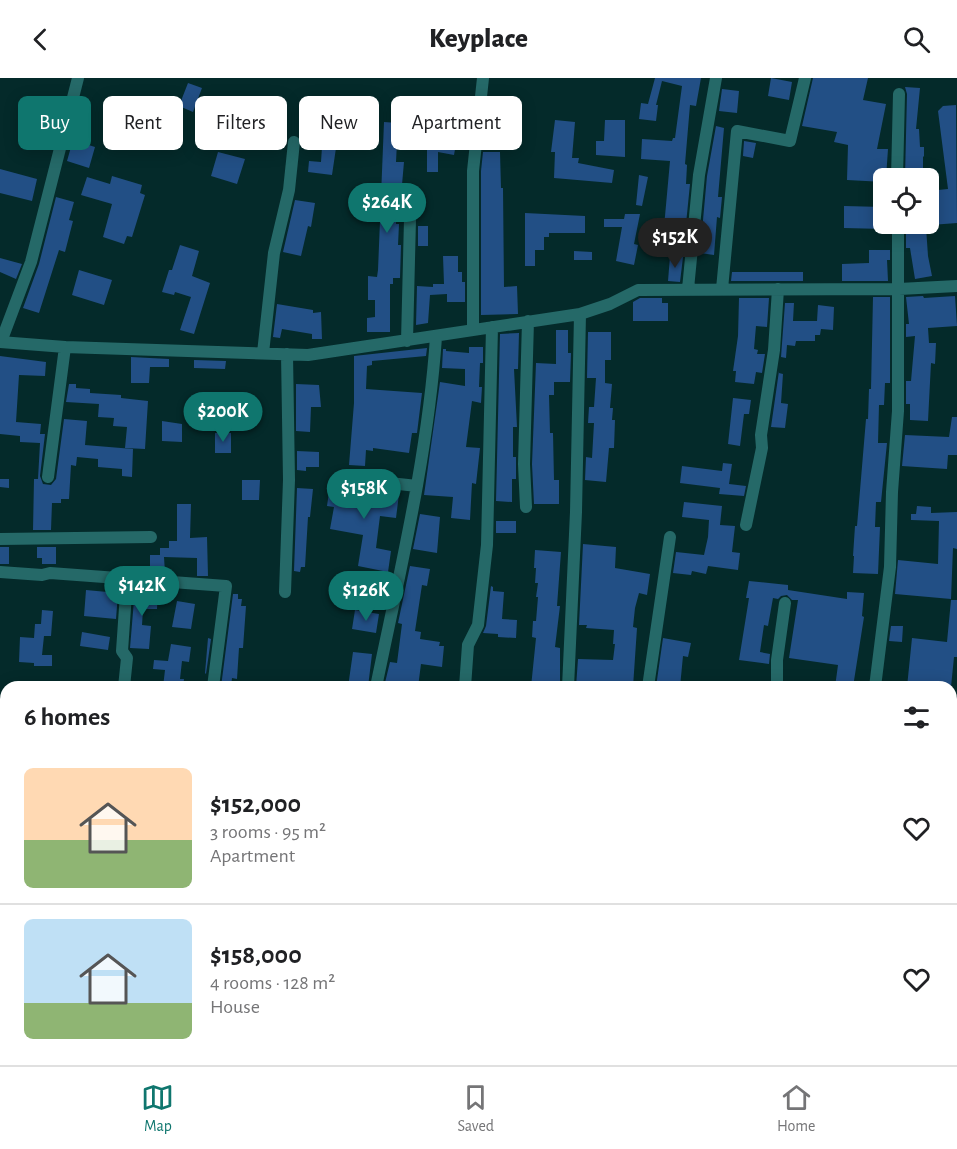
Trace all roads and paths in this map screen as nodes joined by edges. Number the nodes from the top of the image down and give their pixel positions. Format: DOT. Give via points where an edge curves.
graph roads {
  1 [pos="78,78"];
  2 [pos="483,78"];
  3 [pos="716,78"];
  4 [pos="806,78"];
  5 [pos="899,94"];
  6 [pos="294,142"];
  7 [pos="897,168"];
  8 [pos="414,195"];
  9 [pos="898,234"];
  10 [pos="957,286"];
  11 [pos="688,289"];
  12 [pos="722,289"];
  13 [pos="778,289"];
  14 [pos="899,289"];
  15 [pos="580,314"];
  16 [pos="528,321"];
  17 [pos="492,327"];
  18 [pos="473,330"];
  19 [pos="436,337"];
  20 [pos="407,341"];
  21 [pos="1,342"];
  22 [pos="65,347"];
  23 [pos="263,353"];
  24 [pos="286,354"];
  25 [pos="48,477"];
  26 [pos="371,481"];
  27 [pos="417,486"];
  28 [pos="526,507"];
  29 [pos="746,525"];
  30 [pos="151,537"];
  31 [pos="670,537"];
  32 [pos="0,539"];
  33 [pos="0,572"];
  34 [pos="127,579"];
  35 [pos="285,592"];
  36 [pos="785,603"];
  37 [pos="125,681"];
  38 [pos="214,681"];
  39 [pos="377,681"];
  40 [pos="465,681"];
  41 [pos="568,681"];
  42 [pos="649,681"];
  43 [pos="777,681"];
  44 [pos="876,681"];
  1 -- 21 [label="street" via="31,262"];
  2 -- 18 [label="street" via="473,171"];
  3 -- 11 [label="street" via="699,175"];
  4 -- 12 [label="street" via="790,141 737,131"];
  5 -- 7 [label="street"];
  6 -- 23 [label="street" via="289,190 274,253"];
  8 -- 20 [label="street"];
  9 -- 14 [label="street"];
  10 -- 14 [label="street"];
  11 -- 12 [label="street"];
  11 -- 15 [label="street" via="638,290"];
  12 -- 13 [label="street"];
  13 -- 14 [label="street"];
  13 -- 29 [label="street" via="762,448"];
  14 -- 44 [label="street" via="890,567"];
  15 -- 16 [label="street"];
  15 -- 41 [label="street"];
  16 -- 17 [label="street"];
  16 -- 28 [label="street"];
  17 -- 18 [label="street"];
  17 -- 40 [label="street" via="487,545 478,625 468,645"];
  18 -- 19 [label="street"];
  19 -- 20 [label="street"];
  19 -- 27 [label="street"];
  20 -- 24 [label="street" via="308,355"];
  21 -- 22 [label="street"];
  22 -- 23 [label="street"];
  22 -- 25 [label="street"];
  23 -- 24 [label="street"];
  24 -- 35 [label="street" via="289,480"];
  26 -- 27 [label="street"];
  27 -- 39 [label="street"];
  30 -- 32 [label="street"];
  31 -- 42 [label="street"];
  33 -- 34 [label="street"];
  34 -- 37 [label="street" via="122,651 127,658"];
  34 -- 38 [label="street" via="226,586"];
  36 -- 43 [label="street"];
}
